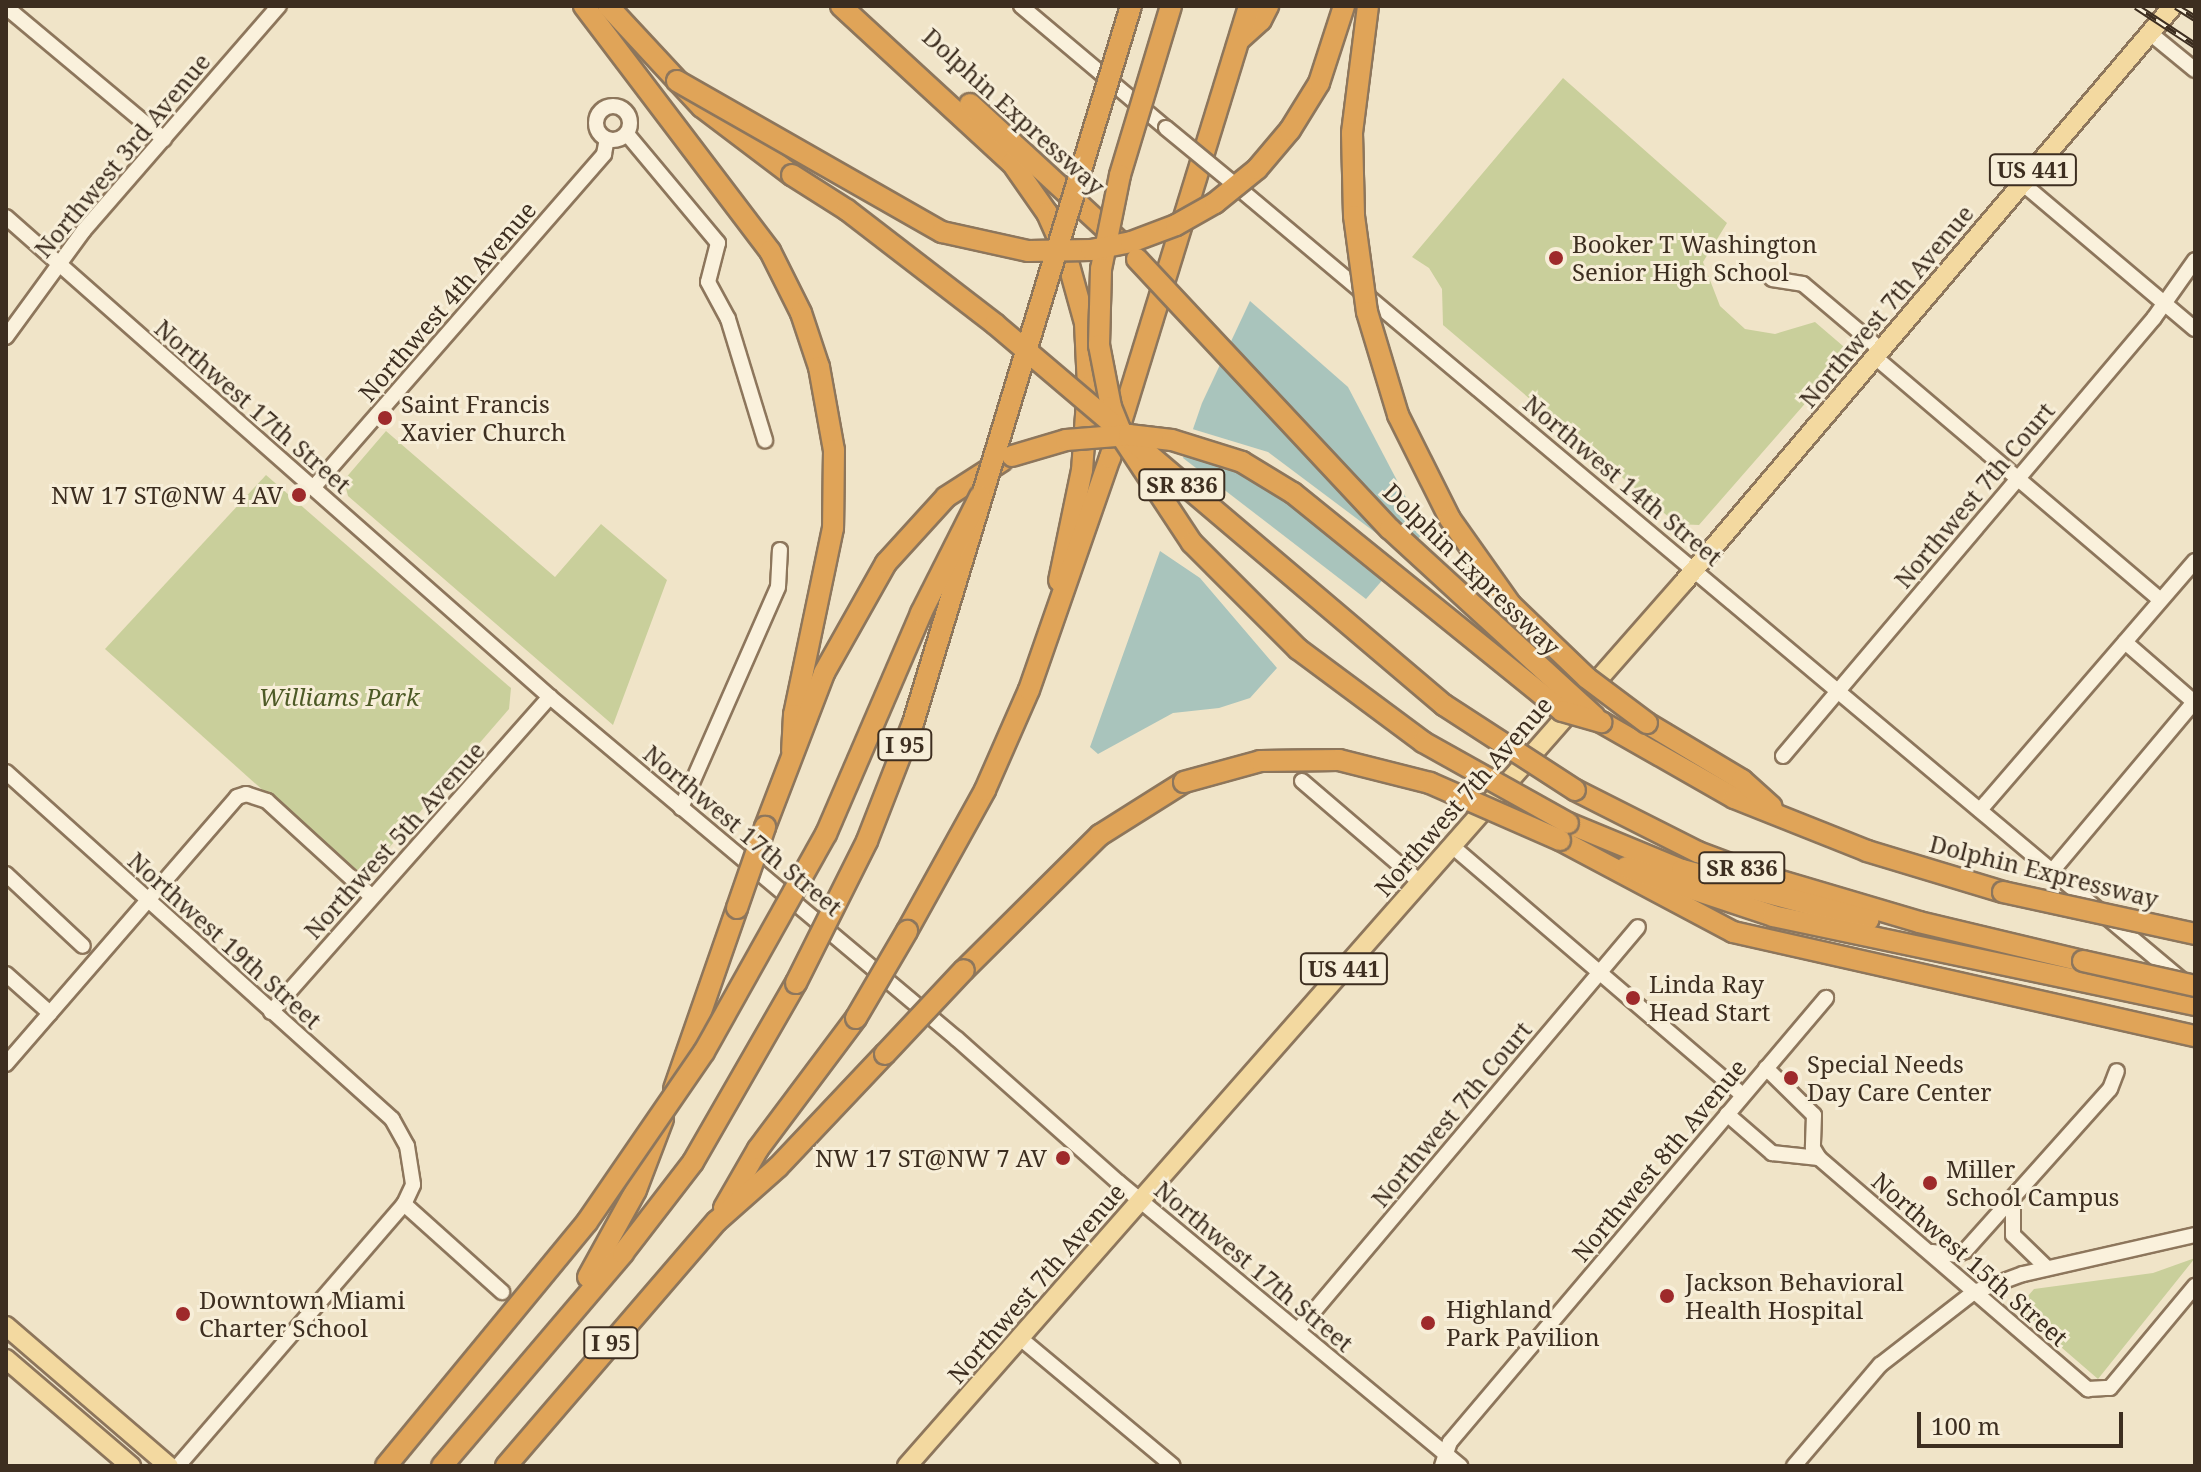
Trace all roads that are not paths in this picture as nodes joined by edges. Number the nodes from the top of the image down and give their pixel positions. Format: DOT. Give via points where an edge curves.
graph roads {
  1 [pos="255,6"];
  2 [pos="584,6"];
  3 [pos="608,6"];
  4 [pos="841,6"];
  5 [pos="858,6"];
  6 [pos="1021,6"];
  7 [pos="1131,6"];
  8 [pos="1171,6"];
  9 [pos="1249,6"];
  10 [pos="1268,6"];
  11 [pos="1344,6"];
  12 [pos="1368,6"];
  13 [pos="2173,6"];
  14 [pos="6,7"];
  15 [pos="274,12"];
  16 [pos="2150,33"];
  17 [pos="1240,39"];
  18 [pos="2195,70"];
  19 [pos="677,81"];
  20 [pos="627,134"];
  21 [pos="164,139"];
  22 [pos="607,139"];
  23 [pos="2022,183"];
  24 [pos="6,217"];
  25 [pos="2195,260"];
  26 [pos="58,262"];
  27 [pos="1772,279"];
  28 [pos="2163,302"];
  29 [pos="2195,329"];
  30 [pos="6,337"];
  31 [pos="1878,353"];
  32 [pos="765,440"];
  33 [pos="2017,478"];
  34 [pos="313,488"];
  35 [pos="980,496"];
  36 [pos="780,550"];
  37 [pos="1696,569"];
  38 [pos="2193,569"];
  39 [pos="2161,600"];
  40 [pos="1062,601"];
  41 [pos="2125,642"];
  42 [pos="1839,688"];
  43 [pos="550,697"];
  44 [pos="2195,702"];
  45 [pos="1601,722"];
  46 [pos="792,751"];
  47 [pos="1783,756"];
  48 [pos="6,772"];
  49 [pos="1302,781"];
  50 [pos="681,808"];
  51 [pos="1980,810"];
  52 [pos="1784,818"];
  53 [pos="1564,831"];
  54 [pos="1452,846"];
  55 [pos="2053,870"];
  56 [pos="6,874"];
  57 [pos="1420,882"];
  58 [pos="372,897"];
  59 [pos="147,900"];
  60 [pos="1919,922"];
  61 [pos="1638,927"];
  62 [pos="2195,934"];
  63 [pos="83,946"];
  64 [pos="1599,973"];
  65 [pos="6,974"];
  66 [pos="2195,988"];
  67 [pos="1826,998"];
  68 [pos="2195,1005"];
  69 [pos="271,1012"];
  70 [pos="50,1013"];
  71 [pos="2195,1036"];
  72 [pos="6,1064"];
  73 [pos="1766,1068"];
  74 [pos="2117,1071"];
  75 [pos="1743,1095"];
  76 [pos="1727,1114"];
  77 [pos="1819,1158"];
  78 [pos="2013,1199"];
  79 [pos="1142,1200"];
  80 [pos="404,1204"];
  81 [pos="717,1221"];
  82 [pos="2195,1235"];
  83 [pos="1929,1251"];
  84 [pos="2047,1268"];
  85 [pos="2195,1286"];
  86 [pos="502,1292"];
  87 [pos="1974,1292"];
  88 [pos="558,1325"];
  89 [pos="6,1326"];
  90 [pos="1298,1330"];
  91 [pos="1020,1338"];
  92 [pos="6,1359"];
  93 [pos="1444,1461"];
  94 [pos="131,1466"];
  95 [pos="169,1466"];
  96 [pos="178,1466"];
  97 [pos="386,1466"];
  98 [pos="442,1466"];
  99 [pos="506,1466"];
  100 [pos="907,1466"];
  101 [pos="1173,1466"];
  102 [pos="1460,1466"];
  103 [pos="1794,1466"];
  1 -- 15 [label="street"];
  2 -- 46 [label="highway" via="770,251 801,313 819,367 834,450 833,528 794,715"];
  3 -- 19 [label="highway"];
  4 -- 40 [label="highway" via="1012,163 1047,213 1067,258 1085,323 1088,387 1082,470 1058,570"];
  5 -- 45 [label="highway, Dolphin Expressway, bridge" via="1137,259 1390,529"];
  6 -- 37 [label="street, Northwest 14th Street, bridge"];
  7 -- 35 [label="highway, I 95, bridge"];
  8 -- 53 [label="highway, bridge" via="1120,175 1101,269 1099,345 1111,407 1124,440 1199,552 1298,649 1423,742"];
  9 -- 17 [label="highway, I 95"];
  10 -- 17 [label="highway"];
  11 -- 19 [label="highway, bridge" via="1319,83 1257,169 1215,203 1176,225 1091,250 1028,251 942,232"];
  12 -- 52 [label="highway, bridge" via="1352,133 1354,216 1367,312 1398,415 1450,519 1511,605 1587,678 1647,723 1742,780"];
  13 -- 16 [label="main road, Northwest 7th Avenue / US 441"];
  14 -- 21 [label="street"];
  15 -- 21 [label="street, Northwest 3rd Avenue"];
  16 -- 18 [label="street"];
  16 -- 23 [label="main road, Northwest 7th Avenue / US 441"];
  17 -- 40 [label="highway, I 95"];
  19 -- 60 [label="highway, SR 836, bridge" via="733,133 858,218 995,324 1444,705 1575,790 1698,852"];
  20 -- 22 [label="street"];
  20 -- 22 [label="street" via="627,112 611,106 597,119 598,131"];
  20 -- 32 [label="street" via="718,243 708,282 728,319"];
  21 -- 26 [label="street, Northwest 3rd Avenue"];
  22 -- 34 [label="street, Northwest 4th Avenue" via="604,154"];
  23 -- 28 [label="street"];
  23 -- 31 [label="main road, Northwest 7th Avenue / US 441"];
  24 -- 26 [label="street, Northwest 17th Street"];
  25 -- 28 [label="street, Northwest 7th Court"];
  26 -- 30 [label="street, Northwest 3rd Avenue"];
  26 -- 34 [label="street, Northwest 17th Street"];
  27 -- 31 [label="street" via="1803,284"];
  28 -- 29 [label="street"];
  28 -- 33 [label="street, Northwest 7th Court"];
  31 -- 33 [label="street"];
  31 -- 37 [label="main road, Northwest 7th Avenue / US 441"];
  33 -- 39 [label="street"];
  33 -- 42 [label="street, Northwest 7th Court"];
  34 -- 43 [label="street, Northwest 17th Street"];
  35 -- 88 [label="highway, I 95, bridge" via="885,800 796,983 693,1162 623,1253"];
  35 -- 97 [label="highway, bridge" via="921,613 826,834 711,1041 587,1222"];
  36 -- 50 [label="street" via="778,587"];
  37 -- 42 [label="street, Northwest 14th Street"];
  37 -- 54 [label="main road, Northwest 7th Avenue / US 441"];
  38 -- 39 [label="street"];
  39 -- 41 [label="street"];
  40 -- 81 [label="highway, I 95, bridge" via="985,790 907,931 856,1018 758,1149"];
  41 -- 44 [label="street"];
  41 -- 51 [label="street"];
  42 -- 47 [label="street, Northwest 7th Court"];
  42 -- 51 [label="street, Northwest 14th Street"];
  43 -- 50 [label="street, Northwest 17th Street"];
  43 -- 58 [label="street, Northwest 5th Avenue"];
  44 -- 55 [label="street"];
  45 -- 46 [label="highway, bridge" via="1562,711 1270,477 1221,453 1172,440 1097,435 1012,456 946,497 886,563 838,643"];
  45 -- 52 [label="highway, Dolphin Expressway" via="1734,798"];
  46 -- 88 [label="highway, bridge" via="636,1190"];
  48 -- 59 [label="street, Northwest 19th Street"];
  49 -- 57 [label="street"];
  50 -- 79 [label="street, Northwest 17th Street"];
  51 -- 55 [label="street, Northwest 14th Street"];
  52 -- 62 [label="highway, Dolphin Expressway, bridge" via="1867,851 2003,892"];
  53 -- 60 [label="highway" via="1733,887 1891,925"];
  53 -- 68 [label="highway" via="1677,887 1761,913"];
  53 -- 71 [label="highway" via="1733,932"];
  53 -- 81 [label="highway, bridge" via="1430,783 1339,760 1260,761 1184,782 1100,835 778,1167"];
  54 -- 57 [label="main road, Northwest 7th Avenue / US 441"];
  54 -- 64 [label="street"];
  55 -- 66 [label="street, Northwest 14th Street"];
  56 -- 63 [label="street"];
  57 -- 79 [label="main road, Northwest 7th Avenue / US 441"];
  58 -- 59 [label="street" via="267,801 246,794 237,797"];
  58 -- 69 [label="street, Northwest 5th Avenue"];
  59 -- 69 [label="street, Northwest 19th Street"];
  59 -- 70 [label="street"];
  60 -- 66 [label="highway, SR 836, bridge"];
  61 -- 64 [label="street, Northwest 7th Court"];
  64 -- 75 [label="street"];
  64 -- 90 [label="street, Northwest 7th Court"];
  65 -- 70 [label="street"];
  67 -- 73 [label="street, Northwest 8th Avenue"];
  69 -- 80 [label="street, Northwest 19th Street" via="392,1119 407,1146 413,1185"];
  70 -- 72 [label="street"];
  73 -- 75 [label="street, Northwest 8th Avenue"];
  73 -- 77 [label="street" via="1814,1115 1813,1148"];
  74 -- 78 [label="street" via="2110,1089"];
  75 -- 76 [label="street, Northwest 8th Avenue"];
  76 -- 77 [label="street" via="1772,1153"];
  76 -- 93 [label="street, Northwest 8th Avenue" via="1450,1442"];
  77 -- 83 [label="street, Northwest 15th Street"];
  78 -- 83 [label="street" via="1965,1251"];
  78 -- 84 [label="street" via="2013,1235"];
  79 -- 90 [label="street, Northwest 17th Street"];
  79 -- 91 [label="main road, Northwest 7th Avenue / US 441"];
  80 -- 86 [label="street"];
  80 -- 96 [label="street"];
  81 -- 99 [label="highway, I 95"];
  82 -- 84 [label="street"];
  83 -- 87 [label="street, Northwest 15th Street"];
  84 -- 87 [label="street"];
  85 -- 87 [label="street, Northwest 15th Street" via="2110,1388 2093,1390"];
  87 -- 103 [label="street" via="1880,1365"];
  88 -- 98 [label="highway, I 95"];
  89 -- 95 [label="main road"];
  90 -- 93 [label="street, Northwest 17th Street"];
  91 -- 100 [label="main road, Northwest 7th Avenue / US 441"];
  91 -- 101 [label="street"];
  92 -- 94 [label="main road"];
  93 -- 102 [label="street, Northwest 17th Street"];
}
